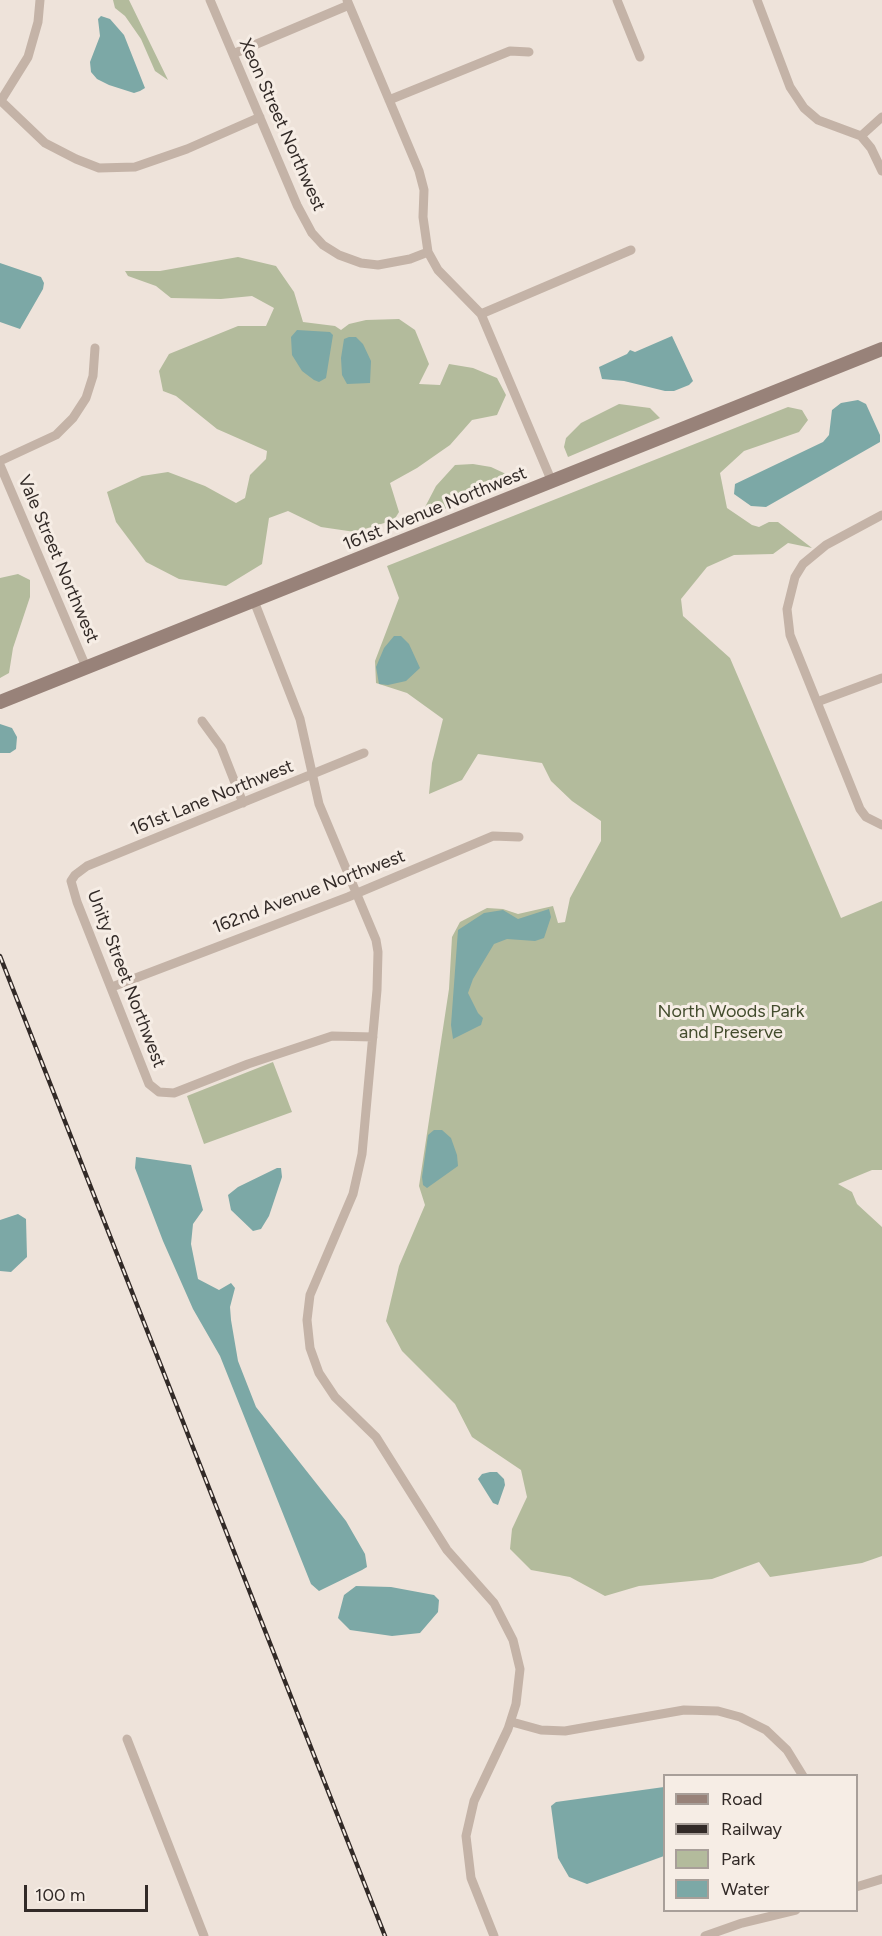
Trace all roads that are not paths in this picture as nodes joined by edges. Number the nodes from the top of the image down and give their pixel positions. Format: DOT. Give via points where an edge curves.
graph roads {
  1 [pos="40,0"];
  2 [pos="210,0"];
  3 [pos="617,0"];
  4 [pos="757,0"];
  5 [pos="348,2"];
  6 [pos="529,52"];
  7 [pos="233,54"];
  8 [pos="640,57"];
  9 [pos="389,100"];
  10 [pos="0,101"];
  11 [pos="260,117"];
  12 [pos="882,117"];
  13 [pos="861,136"];
  14 [pos="882,171"];
  15 [pos="631,249"];
  16 [pos="428,252"];
  17 [pos="482,314"];
  18 [pos="95,348"];
  19 [pos="882,349"];
  20 [pos="0,463"];
  21 [pos="552,482"];
  22 [pos="882,515"];
  23 [pos="254,601"];
  24 [pos="86,667"];
  25 [pos="882,678"];
  26 [pos="0,702"];
  27 [pos="817,702"];
  28 [pos="202,721"];
  29 [pos="364,753"];
  30 [pos="312,775"];
  31 [pos="243,803"];
  32 [pos="882,825"];
  33 [pos="519,837"];
  34 [pos="75,875"];
  35 [pos="357,893"];
  36 [pos="112,987"];
  37 [pos="373,1037"];
  38 [pos="512,1722"];
  39 [pos="128,1739"];
  40 [pos="802,1774"];
  41 [pos="882,1879"];
  42 [pos="858,1886"];
  43 [pos="792,1912"];
  44 [pos="204,1936"];
  45 [pos="494,1936"];
  46 [pos="705,1936"];
  1 -- 10 [label="street" via="28,57"];
  2 -- 7 [label="street, Xeon Street Northwest"];
  3 -- 8 [label="street"];
  4 -- 13 [label="street" via="790,87 804,108 818,120"];
  5 -- 7 [label="street"];
  5 -- 9 [label="street"];
  6 -- 9 [label="street" via="510,51"];
  7 -- 11 [label="street, Xeon Street Northwest"];
  9 -- 16 [label="street" via="424,190"];
  10 -- 11 [label="street" via="45,143 99,168 135,167"];
  11 -- 16 [label="street, Xeon Street Northwest" via="297,205 312,233 323,244 339,255 378,265"];
  12 -- 13 [label="street"];
  13 -- 14 [label="street"];
  15 -- 17 [label="street"];
  16 -- 17 [label="street" via="438,270"];
  17 -- 21 [label="street"];
  18 -- 20 [label="street" via="93,376 86,398 73,418 56,435"];
  19 -- 21 [label="main road, 161st Avenue Northwest"];
  20 -- 24 [label="street, Vale Street Northwest"];
  21 -- 23 [label="main road, 161st Avenue Northwest"];
  22 -- 27 [label="street" via="826,546 803,564 788,595 789,630"];
  23 -- 24 [label="main road, 161st Avenue Northwest"];
  23 -- 30 [label="street" via="300,719"];
  24 -- 26 [label="main road, 161st Avenue Northwest"];
  25 -- 27 [label="street"];
  27 -- 32 [label="street" via="860,809"];
  28 -- 31 [label="street" via="221,747"];
  29 -- 30 [label="street, 161st Lane Northwest"];
  30 -- 31 [label="street, 161st Lane Northwest"];
  30 -- 35 [label="street" via="319,804"];
  31 -- 34 [label="street, 161st Lane Northwest" via="87,866"];
  33 -- 35 [label="street, 162nd Avenue Northwest" via="494,836"];
  34 -- 36 [label="street, Unity Street Northwest" via="71,881 77,902"];
  35 -- 36 [label="street, 162nd Avenue Northwest"];
  35 -- 37 [label="street" via="378,952"];
  36 -- 37 [label="street, Unity Street Northwest" via="149,1084 159,1092 174,1093 332,1036"];
  37 -- 38 [label="street" via="360,1164 353,1194 310,1295 310,1348 319,1373 335,1397 376,1437 447,1550 503,1618 520,1669"];
  38 -- 40 [label="street" via="541,1730 565,1731 689,1710 712,1710 756,1724 790,1754"];
  38 -- 45 [label="street" via="474,1801 467,1830 471,1878"];
  39 -- 44 [label="street"];
  41 -- 42 [label="street"];
  43 -- 46 [label="street"];
}
